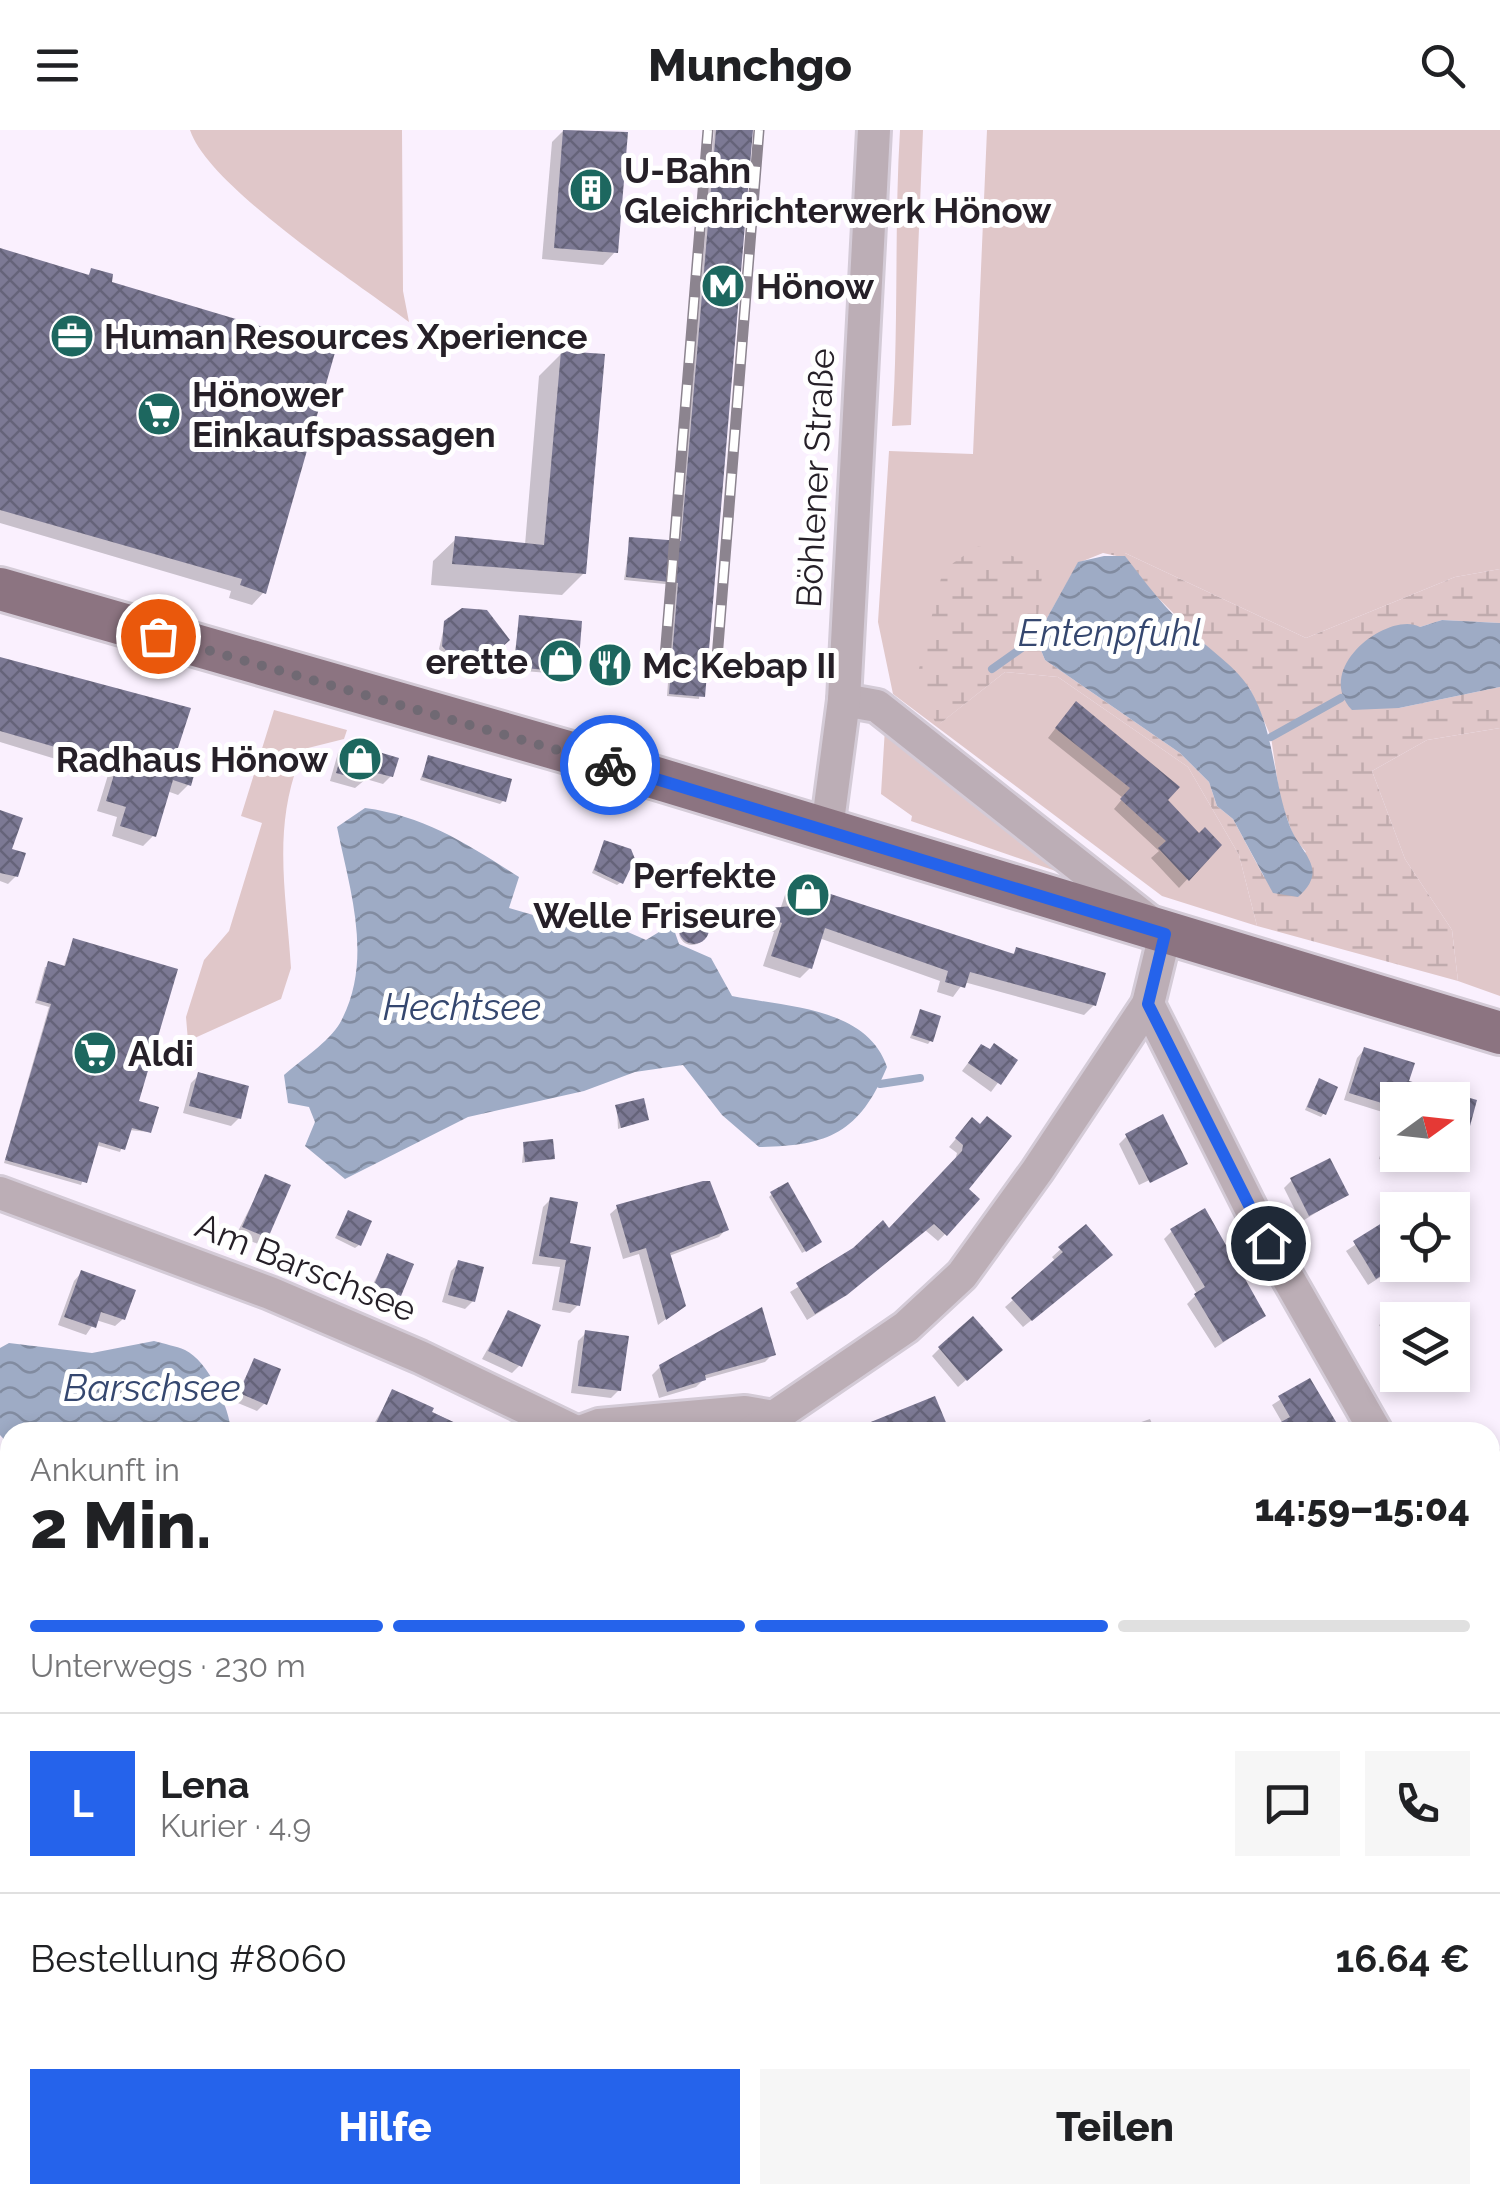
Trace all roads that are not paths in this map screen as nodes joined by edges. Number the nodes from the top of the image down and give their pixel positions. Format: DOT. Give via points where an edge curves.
graph roads {
  1 [pos="874,130"];
  2 [pos="0,590"];
  3 [pos="844,700"];
  4 [pos="827,829"];
  5 [pos="1165,934"];
  6 [pos="1148,1004"];
  7 [pos="1500,1033"];
  8 [pos="0,1192"];
  9 [pos="557,1422"];
  10 [pos="632,1422"];
  11 [pos="759,1422"];
  12 [pos="767,1422"];
  13 [pos="1370,1422"];
  1 -- 3 [label="street, Böhlener Straße"];
  2 -- 4 [label="main road"];
  3 -- 4 [label="street, Böhlener Straße"];
  3 -- 5 [label="street" via="876,706"];
  4 -- 5 [label="main road"];
  5 -- 6 [label="street, Am Barschsee"];
  5 -- 7 [label="main road"];
  6 -- 12 [label="street, Am Barschsee" via="962,1275 906,1326"];
  6 -- 13 [label="street" via="1268,1243"];
  8 -- 9 [label="street, Am Barschsee" via="270,1293"];
  10 -- 11 [label="street, Am Barschsee" via="744,1412"];
}
